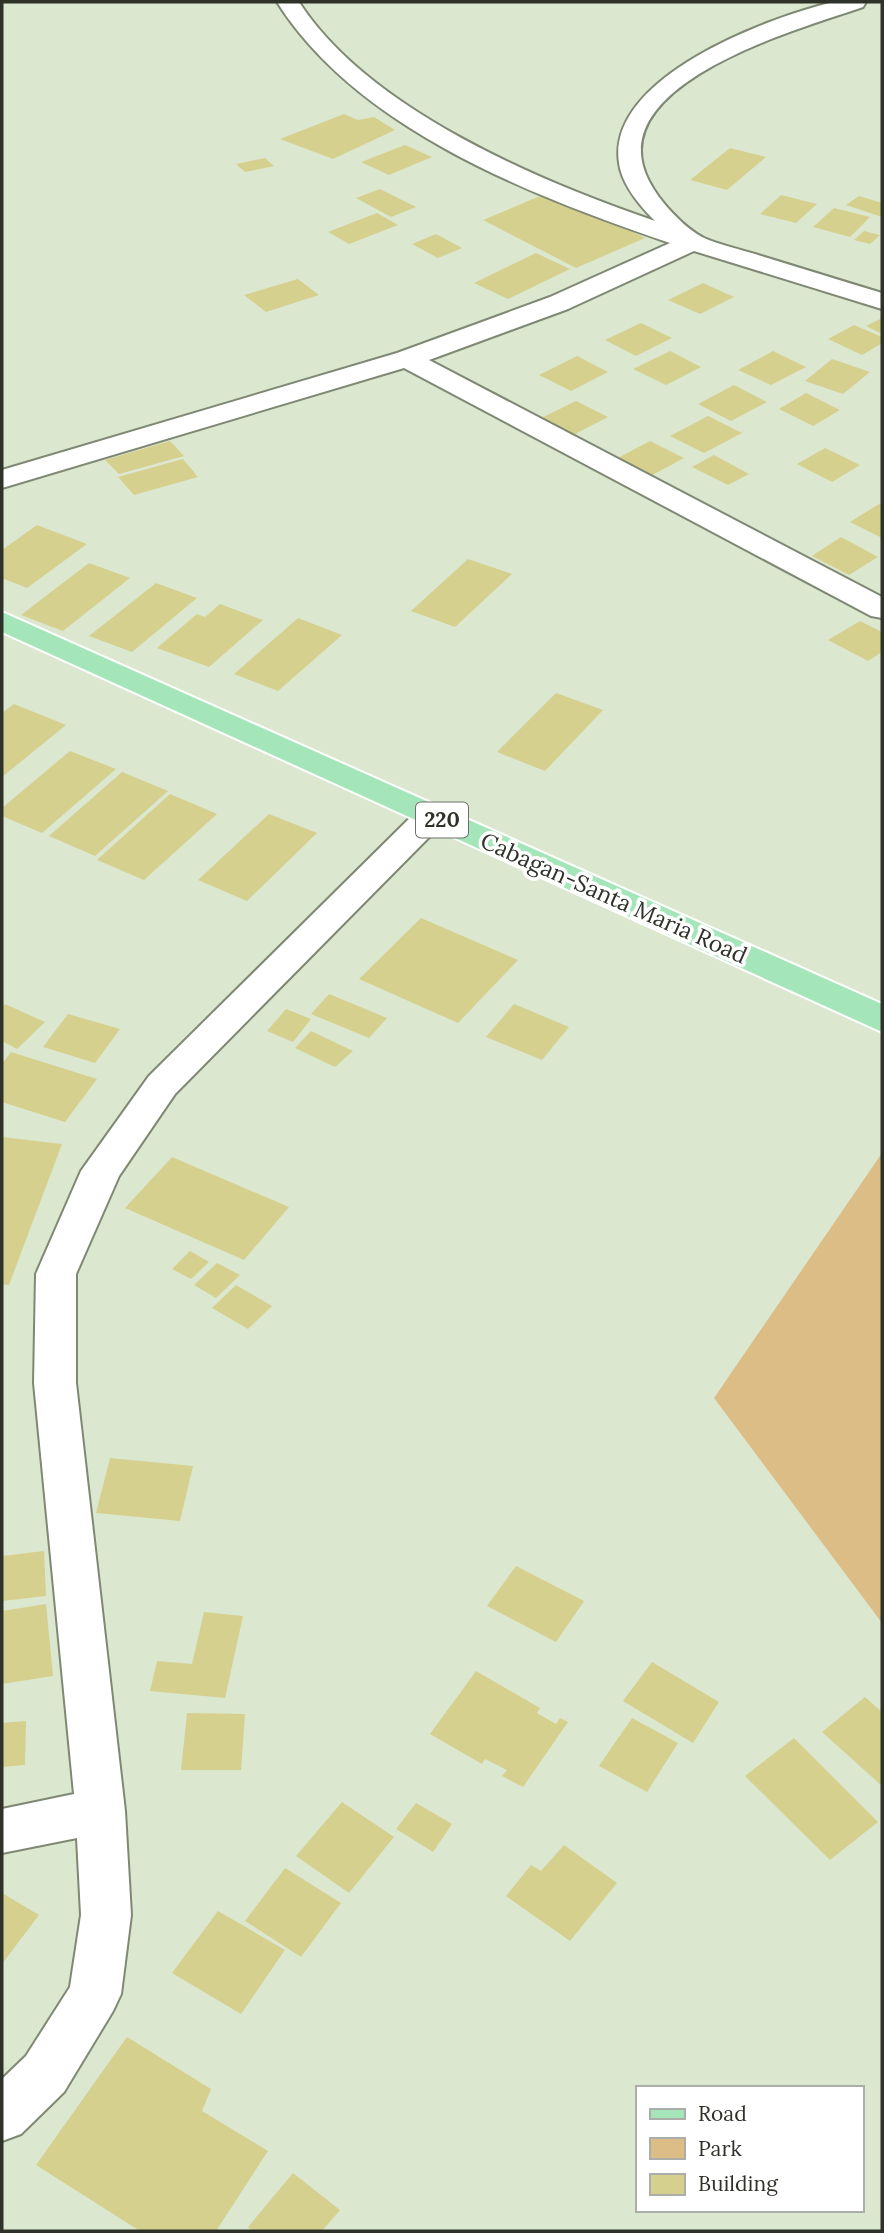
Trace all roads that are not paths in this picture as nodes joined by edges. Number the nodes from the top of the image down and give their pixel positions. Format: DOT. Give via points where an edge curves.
graph roads {
  1 [pos="288,2"];
  2 [pos="855,2"];
  3 [pos="693,242"];
  4 [pos="882,301"];
  5 [pos="407,359"];
  6 [pos="2,479"];
  7 [pos="882,609"];
  8 [pos="2,621"];
  9 [pos="432,815"];
  10 [pos="882,1019"];
  11 [pos="100,1811"];
  12 [pos="2,1831"];
  13 [pos="2,2115"];
  1 -- 3 [label="street" via="305,31 348,73 435,134 539,186"];
  2 -- 3 [label="street" via="772,29 715,55 670,84 642,114 629,146 633,173 652,205"];
  3 -- 4 [label="street"];
  3 -- 5 [label="street" via="559,303"];
  5 -- 6 [label="street"];
  5 -- 7 [label="street"];
  8 -- 9 [label="main road, Cabagan-Santa Maria Road / 220"];
  9 -- 10 [label="main road, Cabagan-Santa Maria Road / 220"];
  9 -- 11 [label="street" via="162,1085 101,1171 56,1274 55,1383"];
  11 -- 12 [label="street"];
  11 -- 13 [label="street" via="106,1915 95,1994 45,2074"];
}
